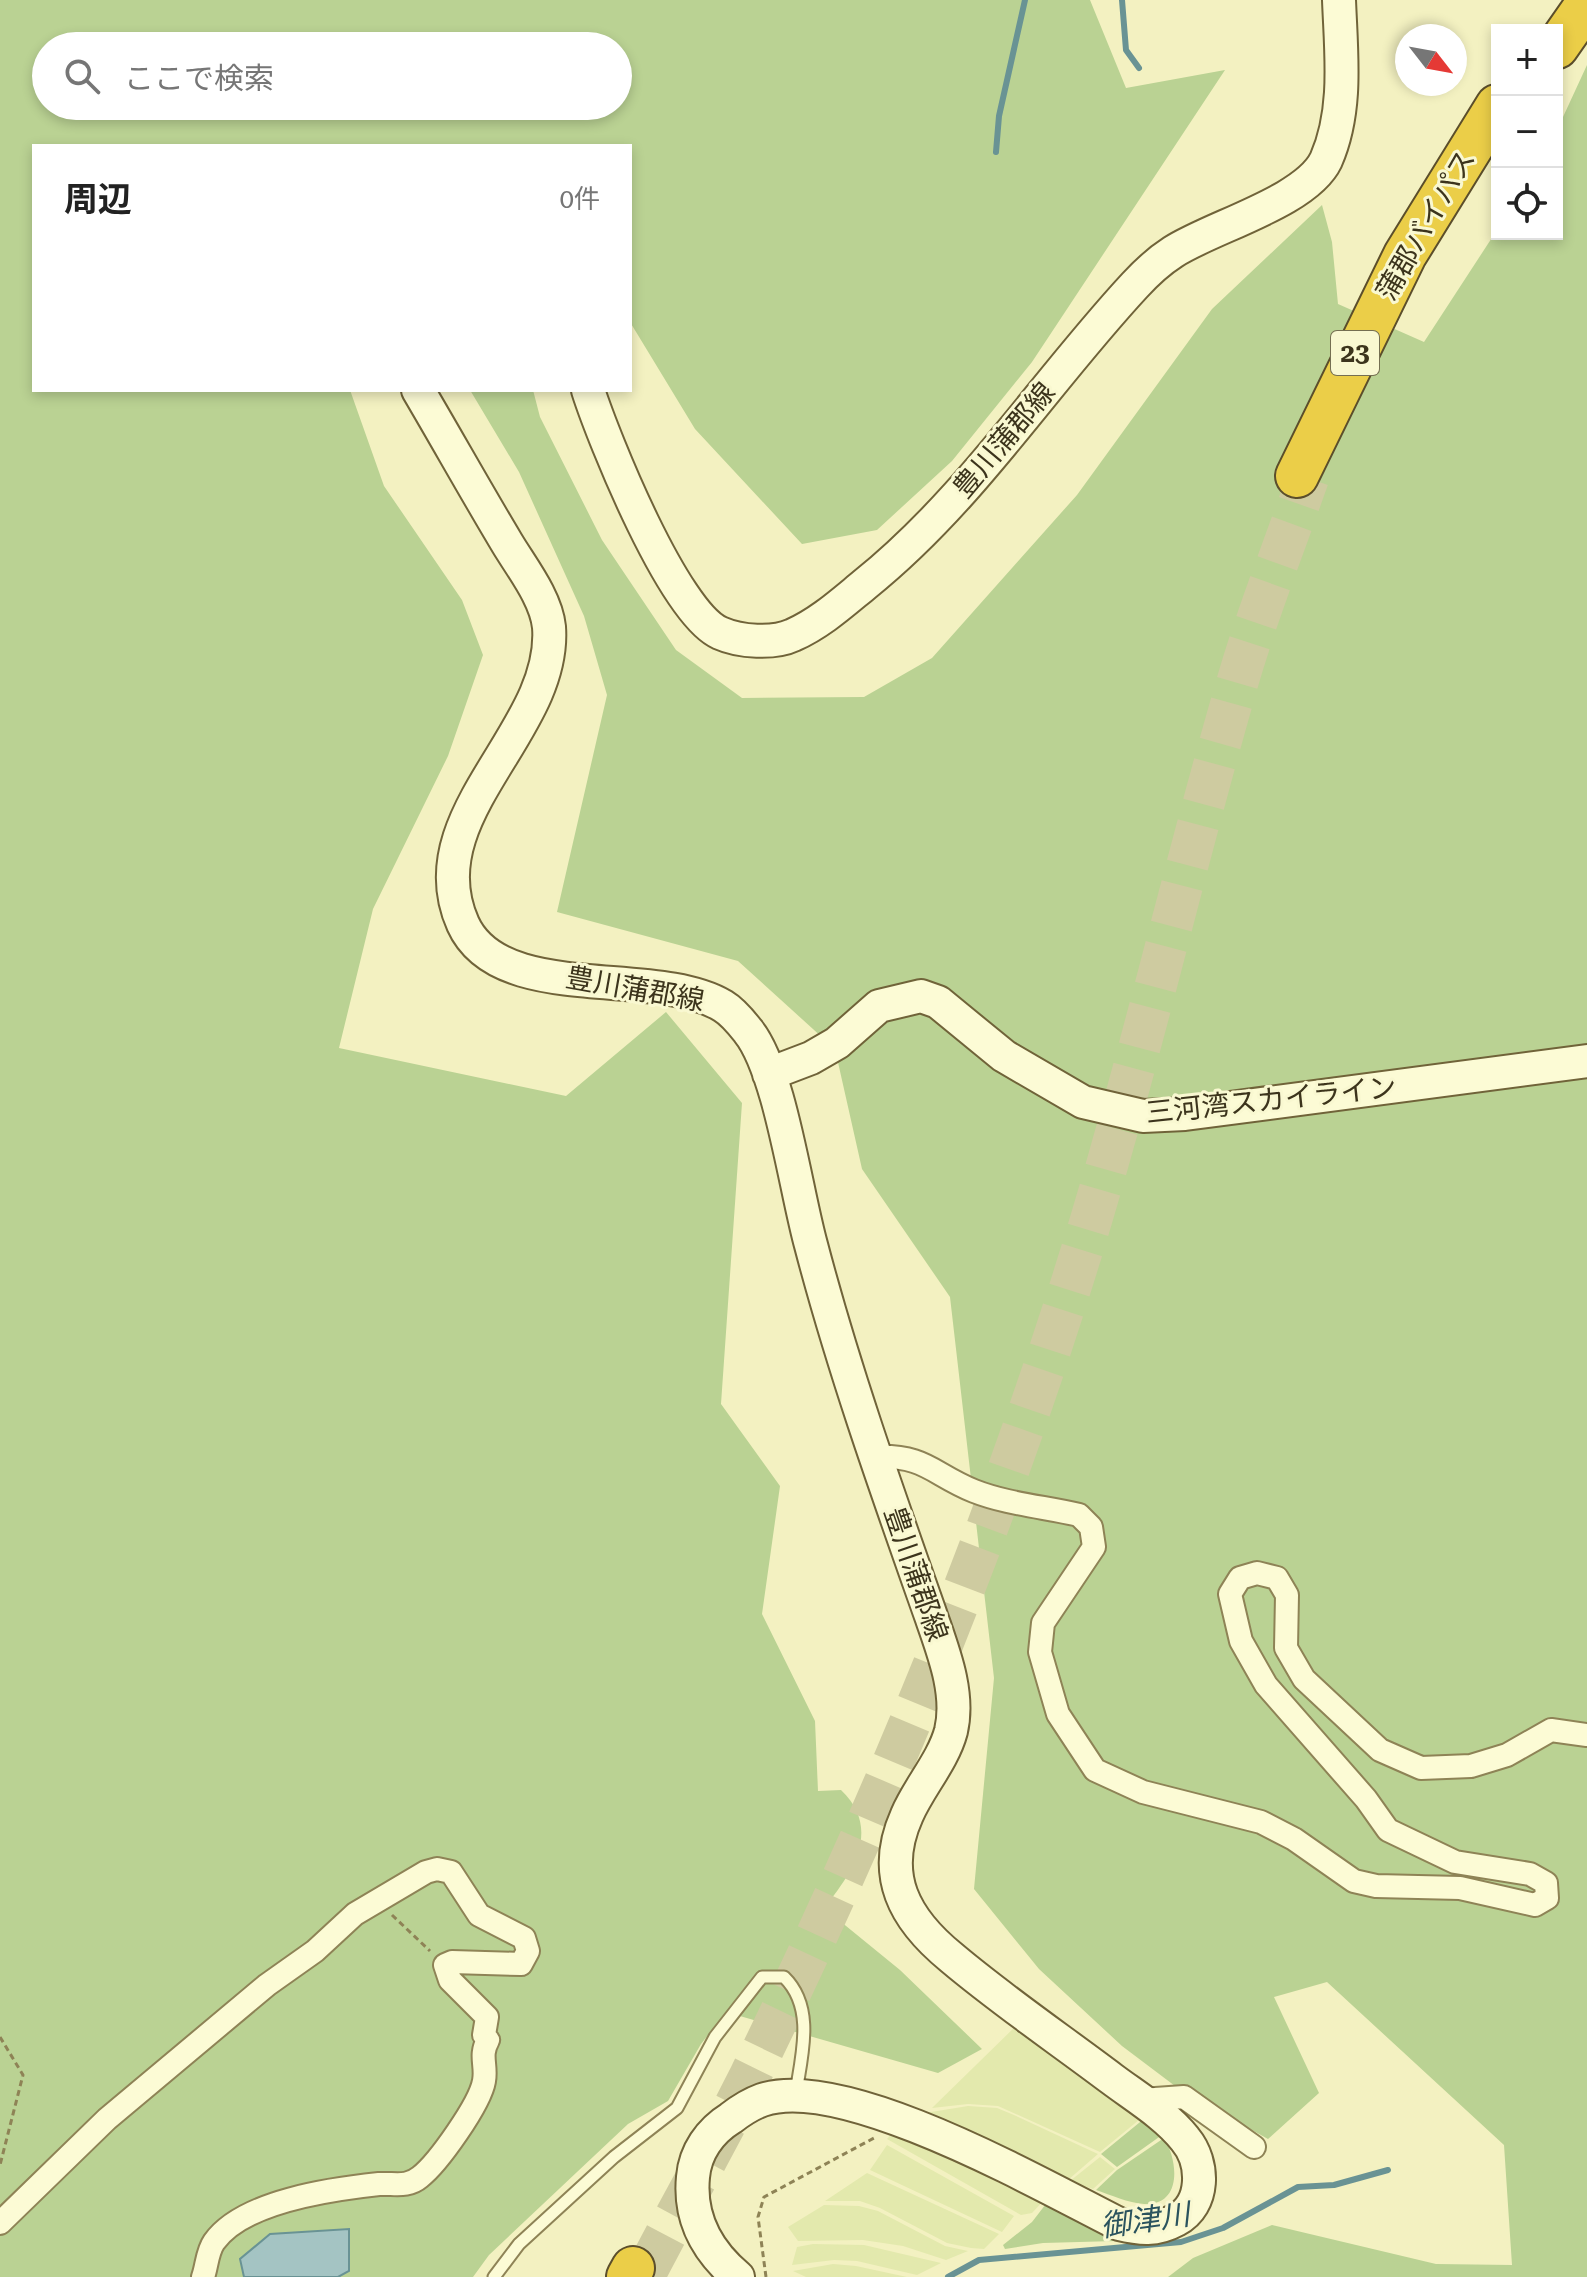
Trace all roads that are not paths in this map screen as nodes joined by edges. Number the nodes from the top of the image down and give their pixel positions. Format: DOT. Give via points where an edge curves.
graph roads {
  1 [pos="1339,0"];
  2 [pos="1573,0"];
  3 [pos="1587,4"];
  4 [pos="1555,24"];
  5 [pos="1563,38"];
  6 [pos="1491,115"];
  7 [pos="1491,138"];
  8 [pos="1410,258"];
  9 [pos="419,392"];
  10 [pos="589,392"];
  11 [pos="1308,466"];
  12 [pos="1587,1061"];
  13 [pos="769,1074"];
  14 [pos="875,1457"];
  15 [pos="1587,1735"];
  16 [pos="796,2096"];
  17 [pos="1141,2100"];
  18 [pos="1254,2147"];
  19 [pos="0,2223"];
  20 [pos="203,2277"];
  21 [pos="494,2277"];
  22 [pos="738,2277"];
  1 -- 10 [label="main road, 豊川蒲郡線" via="1342,94 1325,163 1276,202 1174,251 1147,273 1104,318 968,487 901,556 791,637 740,639 718,633 695,612 609,451"];
  2 -- 4 [label="highway"];
  3 -- 5 [label="highway"];
  6 -- 8 [label="highway, 蒲郡バイパス / 23" via="1459,163"];
  7 -- 8 [label="highway, 蒲郡バイパス / 23"];
  8 -- 11 [label="highway, 蒲郡バイパス / 23"];
  9 -- 13 [label="main road, 豊川蒲郡線" via="534,586 549,625 543,674 457,843 455,886 462,923 481,950 509,968 695,994 728,1008 754,1038"];
  12 -- 13 [label="main road, 三河湾スカイライン" via="1143,1116 1083,1102 1046,1083 938,1002 921,996 879,1006 837,1043"];
  13 -- 14 [label="main road, 豊川蒲郡線" via="811,1247"];
  14 -- 15 [label="street" via="903,1456 975,1491 1079,1515 1091,1527 1094,1547 1043,1623 1040,1652 1058,1714 1095,1770 1143,1792 1261,1822 1354,1881 1460,1888 1535,1905 1547,1898 1546,1883 1530,1874 1455,1862 1388,1830 1266,1685 1241,1641 1230,1594 1240,1578 1257,1573 1277,1578 1287,1595 1286,1648 1298,1669 1380,1750 1421,1768 1471,1766 1507,1755 1551,1730"];
  14 -- 17 [label="main road, 豊川蒲郡線" via="947,1663 952,1697 951,1731 905,1818 896,1858 898,1892 915,1922 948,1956"];
  16 -- 17 [label="main road, 豊川蒲郡線" via="845,2103 902,2123 985,2155 1119,2224 1158,2228 1185,2216 1200,2187 1199,2173 1184,2136"];
  16 -- 21 [label="lane" via="803,2049 800,1996 784,1977 762,1977 715,2037 677,2108 519,2244"];
  16 -- 22 [label="main road, 豊川蒲郡線" via="764,2099 724,2122 703,2143 694,2170 691,2197 697,2225 710,2248"];
  17 -- 18 [label="street" via="1184,2097"];
  19 -- 20 [label="street" via="107,2119 267,1985 377,1900 426,1872 444,1870 457,1878 479,1915 528,1944 521,1964 445,1965 450,1980 487,2017 488,2040 481,2052 484,2084 430,2166 411,2183 290,2199 254,2213 218,2237"];
}
